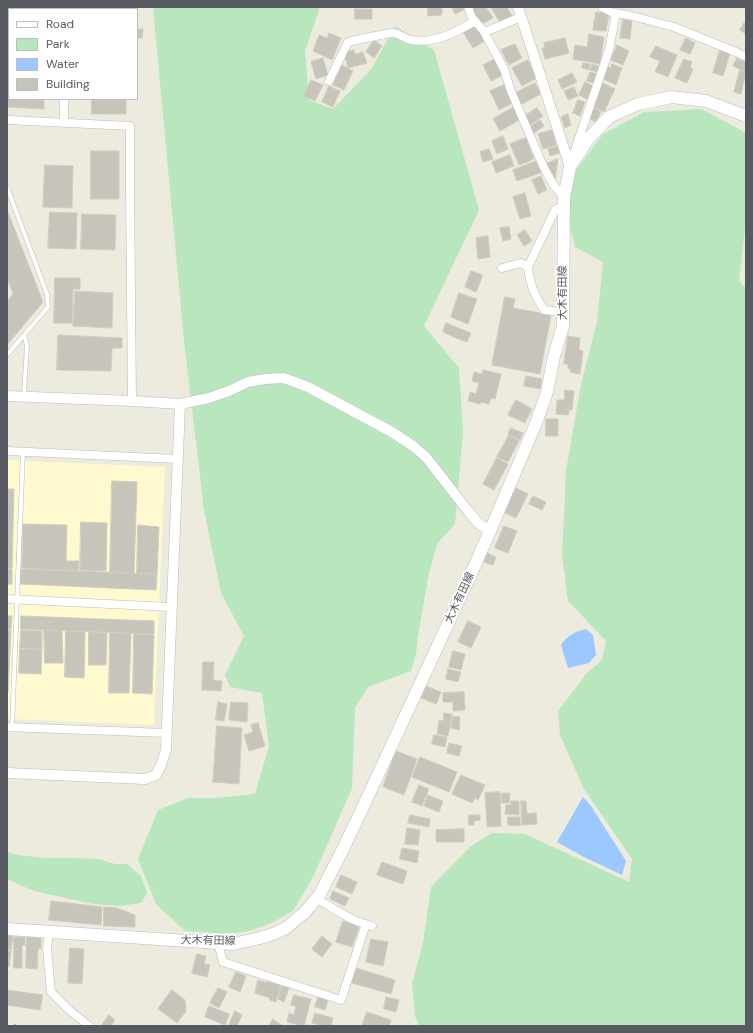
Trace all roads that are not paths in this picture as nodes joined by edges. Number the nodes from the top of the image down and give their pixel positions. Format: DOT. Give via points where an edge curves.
graph roads {
  1 [pos="468,7"];
  2 [pos="602,7"];
  3 [pos="520,10"];
  4 [pos="628,11"];
  5 [pos="616,13"];
  6 [pos="475,21"];
  7 [pos="485,32"];
  8 [pos="746,57"];
  9 [pos="329,81"];
  10 [pos="64,100"];
  11 [pos="746,116"];
  12 [pos="7,120"];
  13 [pos="64,122"];
  14 [pos="570,168"];
  15 [pos="7,187"];
  16 [pos="564,201"];
  17 [pos="528,267"];
  18 [pos="502,268"];
  19 [pos="563,312"];
  20 [pos="24,335"];
  21 [pos="7,355"];
  22 [pos="7,396"];
  23 [pos="24,397"];
  24 [pos="132,401"];
  25 [pos="180,404"];
  26 [pos="7,451"];
  27 [pos="23,452"];
  28 [pos="178,458"];
  29 [pos="490,531"];
  30 [pos="7,599"];
  31 [pos="16,600"];
  32 [pos="172,607"];
  33 [pos="10,727"];
  34 [pos="166,733"];
  35 [pos="7,773"];
  36 [pos="317,898"];
  37 [pos="7,929"];
  38 [pos="49,932"];
  39 [pos="218,943"];
  40 [pos="89,1026"];
  1 -- 6 [label="street"];
  2 -- 5 [label="street"];
  3 -- 7 [label="street"];
  3 -- 14 [label="street"];
  4 -- 5 [label="street"];
  4 -- 8 [label="street"];
  5 -- 14 [label="street" via="609,50"];
  6 -- 7 [label="street"];
  6 -- 9 [label="street" via="441,38 412,40 396,33 388,33 348,42"];
  7 -- 16 [label="street" via="504,69 544,166"];
  10 -- 13 [label="street"];
  11 -- 14 [label="main road, 大木有田線" via="706,101 672,97 638,104 609,117 589,138"];
  12 -- 13 [label="street"];
  13 -- 24 [label="street" via="130,126"];
  14 -- 16 [label="main road, 大木有田線"];
  15 -- 20 [label="lane" via="47,294 48,307"];
  16 -- 17 [label="street" via="555,210"];
  16 -- 19 [label="main road, 大木有田線"];
  17 -- 18 [label="street" via="520,263"];
  17 -- 19 [label="street" via="538,301 544,310"];
  19 -- 29 [label="main road, 大木有田線" via="563,326 547,392"];
  20 -- 21 [label="lane"];
  20 -- 23 [label="lane"];
  22 -- 23 [label="street"];
  23 -- 24 [label="street"];
  24 -- 25 [label="street"];
  25 -- 28 [label="street"];
  25 -- 29 [label="street" via="209,398 248,382 264,379 284,378 308,387 413,446 426,457 478,523"];
  26 -- 27 [label="street"];
  27 -- 28 [label="street"];
  27 -- 31 [label="lane"];
  28 -- 32 [label="street"];
  29 -- 36 [label="main road, 大木有田線" via="344,847"];
  30 -- 31 [label="street"];
  31 -- 32 [label="street"];
  31 -- 33 [label="lane"];
  32 -- 34 [label="street"];
  33 -- 34 [label="street"];
  34 -- 35 [label="street" via="166,750 156,775 145,779"];
  36 -- 39 [label="main road, 大木有田線" via="286,928 273,934 233,944"];
  36 -- 39 [label="street" via="369,925 341,1000 223,962"];
  37 -- 38 [label="main road, 大木有田線"];
  38 -- 39 [label="main road, 大木有田線"];
  38 -- 40 [label="street" via="47,950 51,992"];
}
